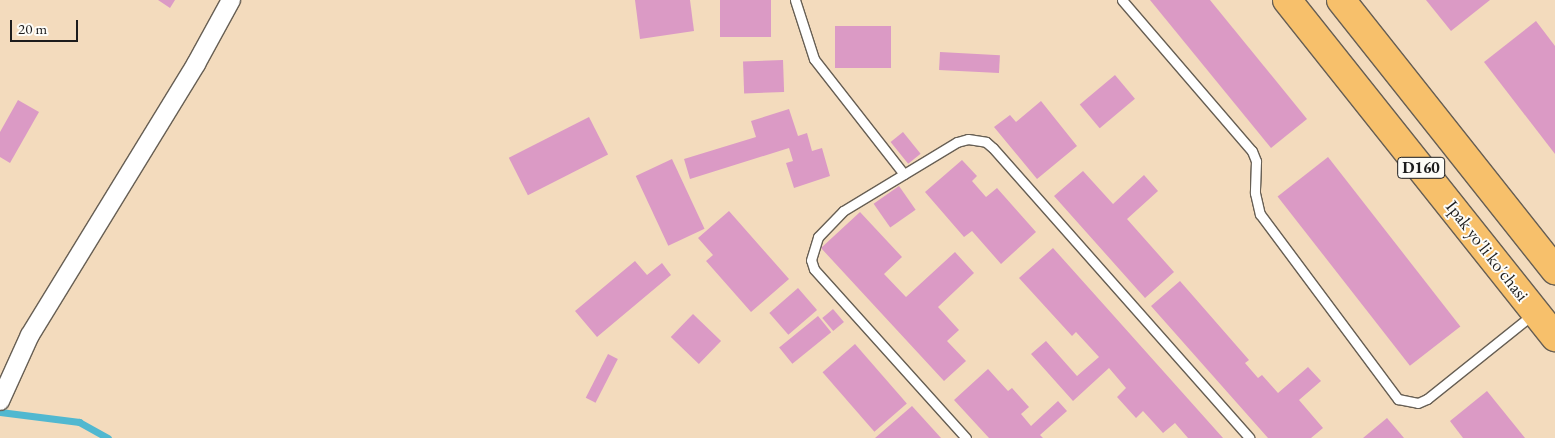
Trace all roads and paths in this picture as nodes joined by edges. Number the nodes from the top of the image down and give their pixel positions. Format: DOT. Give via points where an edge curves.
graph roads {
  1 [pos="231,0"];
  2 [pos="795,0"];
  3 [pos="1122,0"];
  4 [pos="1288,0"];
  5 [pos="1341,0"];
  6 [pos="904,174"];
  7 [pos="1555,270"];
  8 [pos="1536,312"];
  9 [pos="1555,337"];
  10 [pos="0,401"];
  11 [pos="966,438"];
  12 [pos="1250,438"];
  1 -- 10 [label="street" via="196,64 30,335"];
  2 -- 6 [label="lane" via="814,59"];
  3 -- 8 [label="lane" via="1252,151 1256,161 1260,214 1398,399 1418,403 1426,399"];
  4 -- 8 [label="main road, Ipak yo'li ko'chasi / D160"];
  5 -- 7 [label="main road, D160"];
  6 -- 11 [label="lane" via="843,211 828,224 818,237 811,260 814,269"];
  6 -- 12 [label="lane" via="957,142 968,139 986,142"];
  8 -- 9 [label="main road, Ipak yo'li ko'chasi / D160"];
}
